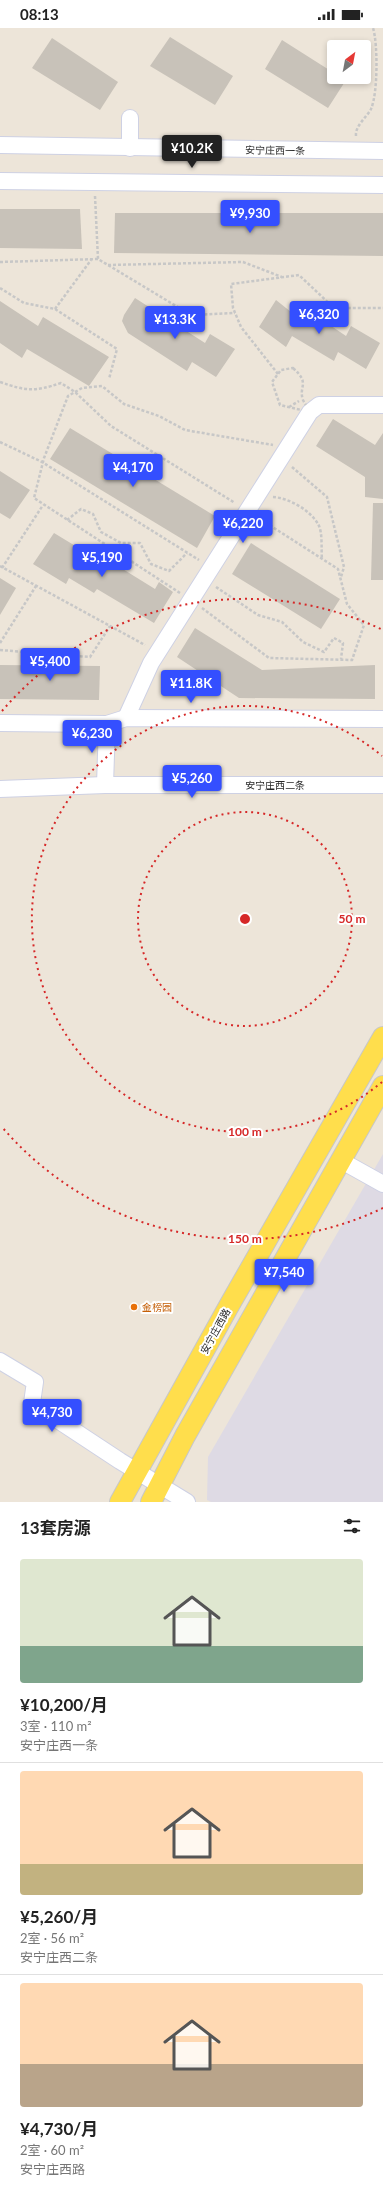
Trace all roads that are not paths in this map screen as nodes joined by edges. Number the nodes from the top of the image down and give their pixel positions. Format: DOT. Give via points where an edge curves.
graph roads {
  1 [pos="130,118"];
  2 [pos="0,145"];
  3 [pos="130,148"];
  4 [pos="383,151"];
  5 [pos="0,181"];
  6 [pos="383,185"];
  7 [pos="383,405"];
  8 [pos="126,718"];
  9 [pos="383,719"];
  10 [pos="0,723"];
  11 [pos="107,724"];
  12 [pos="105,785"];
  13 [pos="383,785"];
  14 [pos="0,789"];
  15 [pos="383,1036"];
  16 [pos="383,1086"];
  17 [pos="340,1160"];
  18 [pos="383,1184"];
  19 [pos="0,1360"];
  20 [pos="137,1472"];
  21 [pos="160,1485"];
  22 [pos="120,1502"];
  23 [pos="151,1502"];
  24 [pos="187,1502"];
  1 -- 3 [label="street"];
  2 -- 3 [label="street, 安宁庄西一条"];
  3 -- 4 [label="street, 安宁庄西一条"];
  5 -- 6 [label="street"];
  7 -- 8 [label="street" via="306,406 284,452 158,652"];
  8 -- 9 [label="street"];
  8 -- 11 [label="street"];
  10 -- 11 [label="street"];
  11 -- 12 [label="street"];
  12 -- 13 [label="street, 安宁庄西二条"];
  12 -- 14 [label="street, 安宁庄西二条"];
  15 -- 20 [label="main road, 安宁庄西路"];
  16 -- 17 [label="main road"];
  17 -- 18 [label="street"];
  17 -- 21 [label="main road"];
  19 -- 20 [label="street" via="35,1382 32,1403"];
  20 -- 21 [label="street"];
  20 -- 22 [label="main road, 安宁庄西路"];
  21 -- 23 [label="main road"];
  21 -- 24 [label="street"];
}
